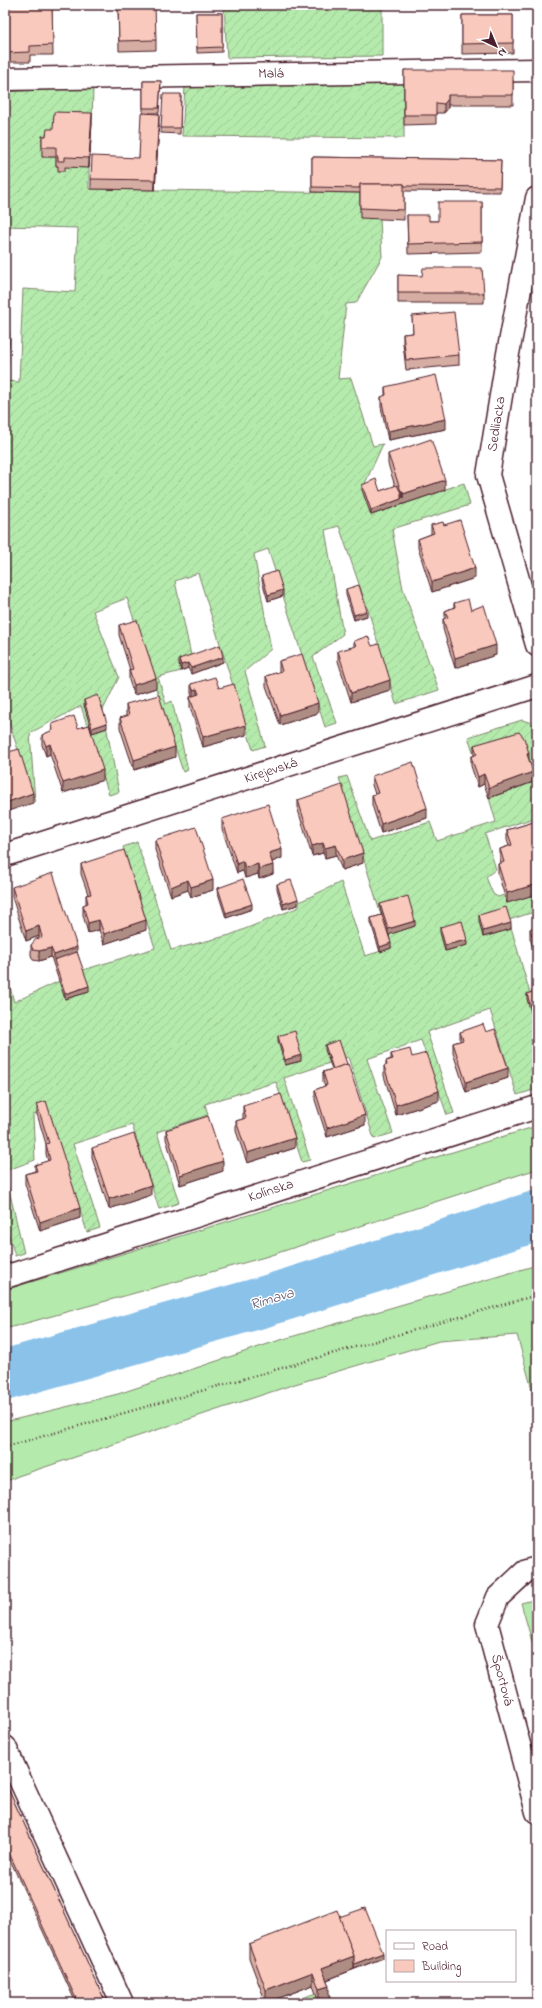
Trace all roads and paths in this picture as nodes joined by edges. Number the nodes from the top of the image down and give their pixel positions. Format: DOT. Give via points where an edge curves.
graph roads {
  1 [pos="537,70"];
  2 [pos="5,79"];
  3 [pos="537,198"];
  4 [pos="537,646"];
  5 [pos="537,686"];
  6 [pos="5,855"];
  7 [pos="537,1106"];
  8 [pos="5,1277"];
  9 [pos="537,1295"];
  10 [pos="5,1447"];
  11 [pos="537,1568"];
  12 [pos="5,1747"];
  13 [pos="537,1812"];
  14 [pos="122,2003"];
  1 -- 2 [label="street, Malá"];
  3 -- 4 [label="street, Sedliacka" via="488,475"];
  5 -- 6 [label="street, Kirejevská"];
  7 -- 8 [label="street, Kolínska"];
  9 -- 10 [label="path"];
  11 -- 13 [label="street, Športová" via="526,1571 498,1597 487,1624"];
  12 -- 14 [label="street"];
}
